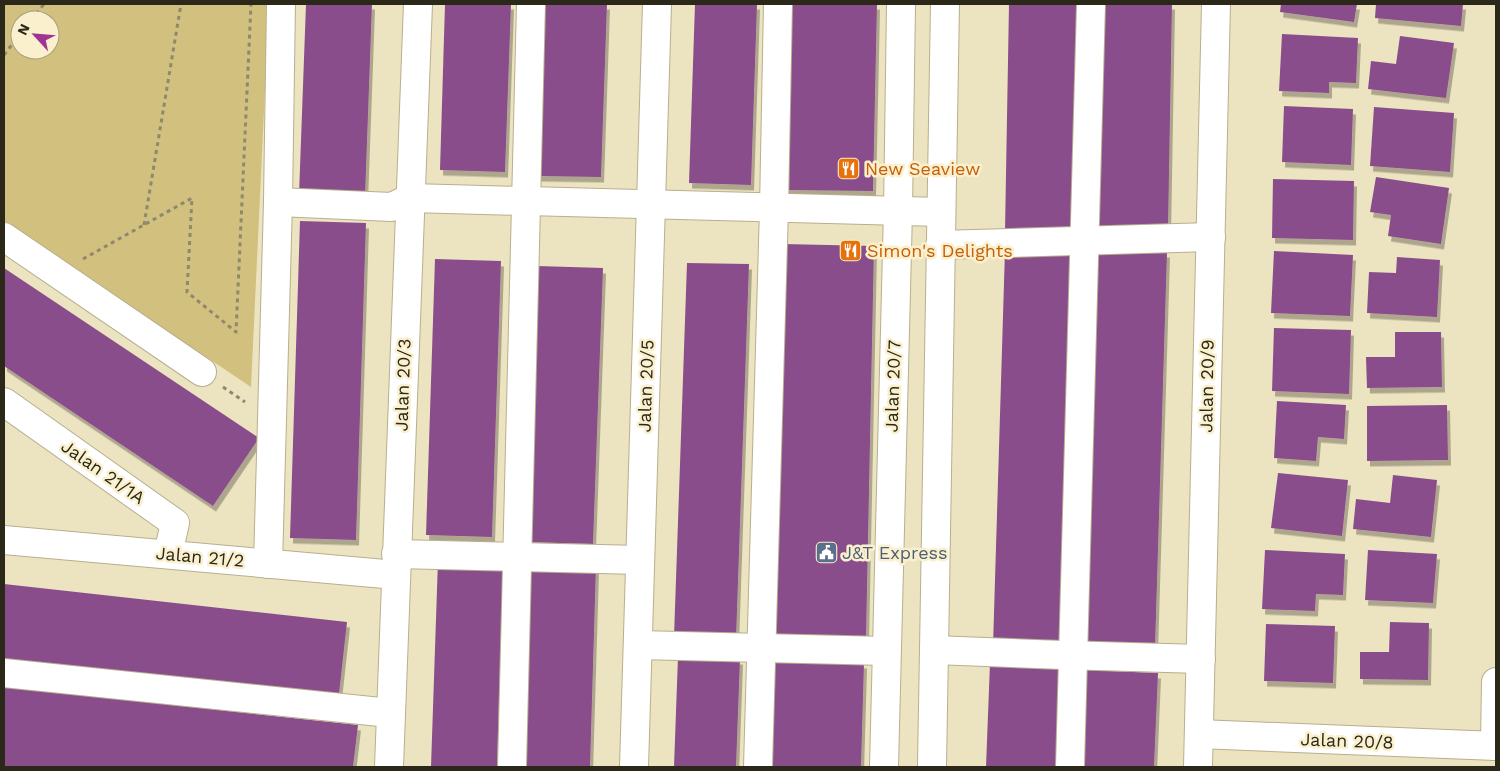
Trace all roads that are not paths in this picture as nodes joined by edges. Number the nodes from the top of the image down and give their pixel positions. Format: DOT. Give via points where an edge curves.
graph roads {
  1 [pos="281,4"];
  2 [pos="418,4"];
  3 [pos="531,4"];
  4 [pos="657,4"];
  5 [pos="778,4"];
  6 [pos="901,4"];
  7 [pos="945,4"];
  8 [pos="1091,4"];
  9 [pos="1216,4"];
  10 [pos="410,198"];
  11 [pos="526,201"];
  12 [pos="278,202"];
  13 [pos="652,205"];
  14 [pos="774,208"];
  15 [pos="898,211"];
  16 [pos="941,212"];
  17 [pos="4,236"];
  18 [pos="1211,237"];
  19 [pos="1084,241"];
  20 [pos="940,245"];
  21 [pos="202,372"];
  22 [pos="4,402"];
  23 [pos="4,540"];
  24 [pos="168,554"];
  25 [pos="516,557"];
  26 [pos="640,560"];
  27 [pos="268,564"];
  28 [pos="396,564"];
  29 [pos="638,645"];
  30 [pos="761,648"];
  31 [pos="934,650"];
  32 [pos="886,651"];
  33 [pos="1073,655"];
  34 [pos="1200,659"];
  35 [pos="4,674"];
  36 [pos="1496,682"];
  37 [pos="390,714"];
  38 [pos="1199,734"];
  39 [pos="1496,746"];
  40 [pos="389,767"];
  41 [pos="512,767"];
  42 [pos="634,767"];
  43 [pos="758,767"];
  44 [pos="884,767"];
  45 [pos="932,767"];
  46 [pos="1070,767"];
  47 [pos="1198,767"];
  1 -- 12 [label="street"];
  2 -- 10 [label="street, Jalan 20/3"];
  3 -- 11 [label="street"];
  4 -- 13 [label="street, Jalan 20/5"];
  5 -- 14 [label="street"];
  6 -- 15 [label="street, Jalan 20/7"];
  7 -- 16 [label="street"];
  8 -- 19 [label="street"];
  9 -- 18 [label="street, Jalan 20/9"];
  10 -- 11 [label="street"];
  10 -- 12 [label="street" via="392,207"];
  10 -- 28 [label="street, Jalan 20/3"];
  11 -- 13 [label="street"];
  11 -- 25 [label="street"];
  12 -- 27 [label="street"];
  13 -- 14 [label="street"];
  13 -- 26 [label="street, Jalan 20/5"];
  14 -- 15 [label="street"];
  14 -- 30 [label="street"];
  15 -- 16 [label="street"];
  15 -- 32 [label="street, Jalan 20/7"];
  16 -- 20 [label="street"];
  17 -- 21 [label="street"];
  18 -- 19 [label="street"];
  18 -- 34 [label="street, Jalan 20/9"];
  19 -- 20 [label="street"];
  19 -- 33 [label="street"];
  20 -- 31 [label="street"];
  22 -- 24 [label="street, Jalan 21/1A" via="175,523"];
  23 -- 24 [label="street, Jalan 21/2"];
  24 -- 27 [label="street, Jalan 21/2"];
  25 -- 26 [label="street, Jalan 21/2"];
  25 -- 28 [label="street, Jalan 21/2"];
  25 -- 41 [label="street"];
  26 -- 29 [label="street, Jalan 20/5"];
  27 -- 28 [label="street, Jalan 21/2"];
  28 -- 37 [label="street, Jalan 20/3"];
  29 -- 30 [label="street"];
  29 -- 42 [label="street, Jalan 20/5"];
  30 -- 32 [label="street"];
  30 -- 43 [label="street"];
  31 -- 33 [label="street"];
  31 -- 45 [label="street"];
  32 -- 44 [label="street, Jalan 20/7"];
  33 -- 34 [label="street"];
  33 -- 46 [label="street"];
  34 -- 38 [label="street, Jalan 20/9"];
  35 -- 37 [label="street"];
  36 -- 39 [label="street"];
  37 -- 40 [label="street, Jalan 20/3"];
  38 -- 39 [label="street, Jalan 20/8"];
  38 -- 47 [label="street, Jalan 20/9"];
}
